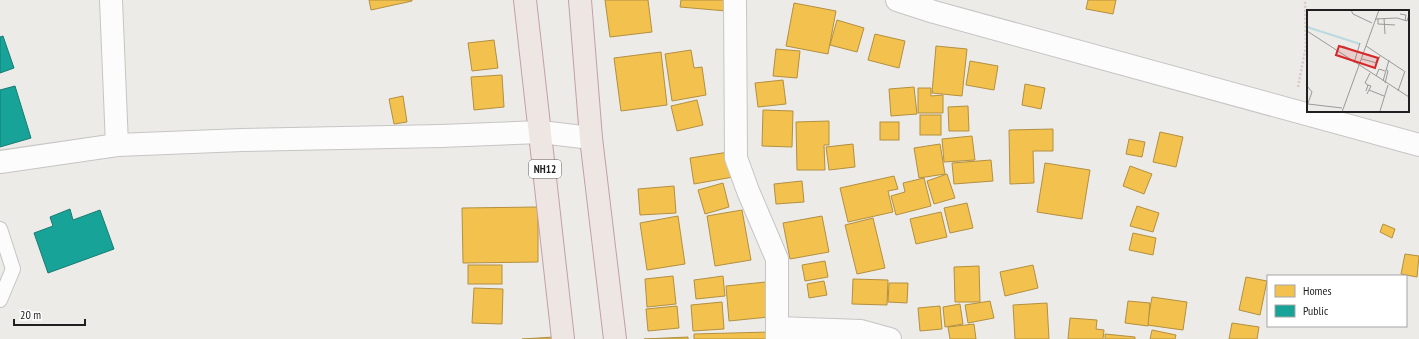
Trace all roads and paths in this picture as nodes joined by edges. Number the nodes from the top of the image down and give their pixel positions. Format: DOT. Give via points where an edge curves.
graph roads {
  1 [pos="111,0"];
  2 [pos="525,0"];
  3 [pos="580,0"];
  4 [pos="735,0"];
  5 [pos="897,0"];
  6 [pos="1305,0"];
  7 [pos="1293,111"];
  8 [pos="541,132"];
  9 [pos="591,138"];
  10 [pos="117,145"];
  11 [pos="1419,145"];
  12 [pos="0,162"];
  13 [pos="0,229"];
  14 [pos="0,300"];
  15 [pos="777,334"];
  16 [pos="563,339"];
  17 [pos="615,339"];
  18 [pos="890,339"];
  1 -- 10 [label="street"];
  2 -- 8 [label="highway, NH12"];
  3 -- 9 [label="highway"];
  4 -- 15 [label="street" via="736,158 777,259"];
  5 -- 7 [label="street"];
  6 -- 7 [label="path" via="1306,46"];
  7 -- 11 [label="street"];
  8 -- 9 [label="street"];
  8 -- 10 [label="street"];
  8 -- 16 [label="highway, NH12"];
  9 -- 17 [label="highway"];
  10 -- 12 [label="street"];
  13 -- 14 [label="lane" via="13,269"];
  15 -- 18 [label="street" via="861,331"];
}
